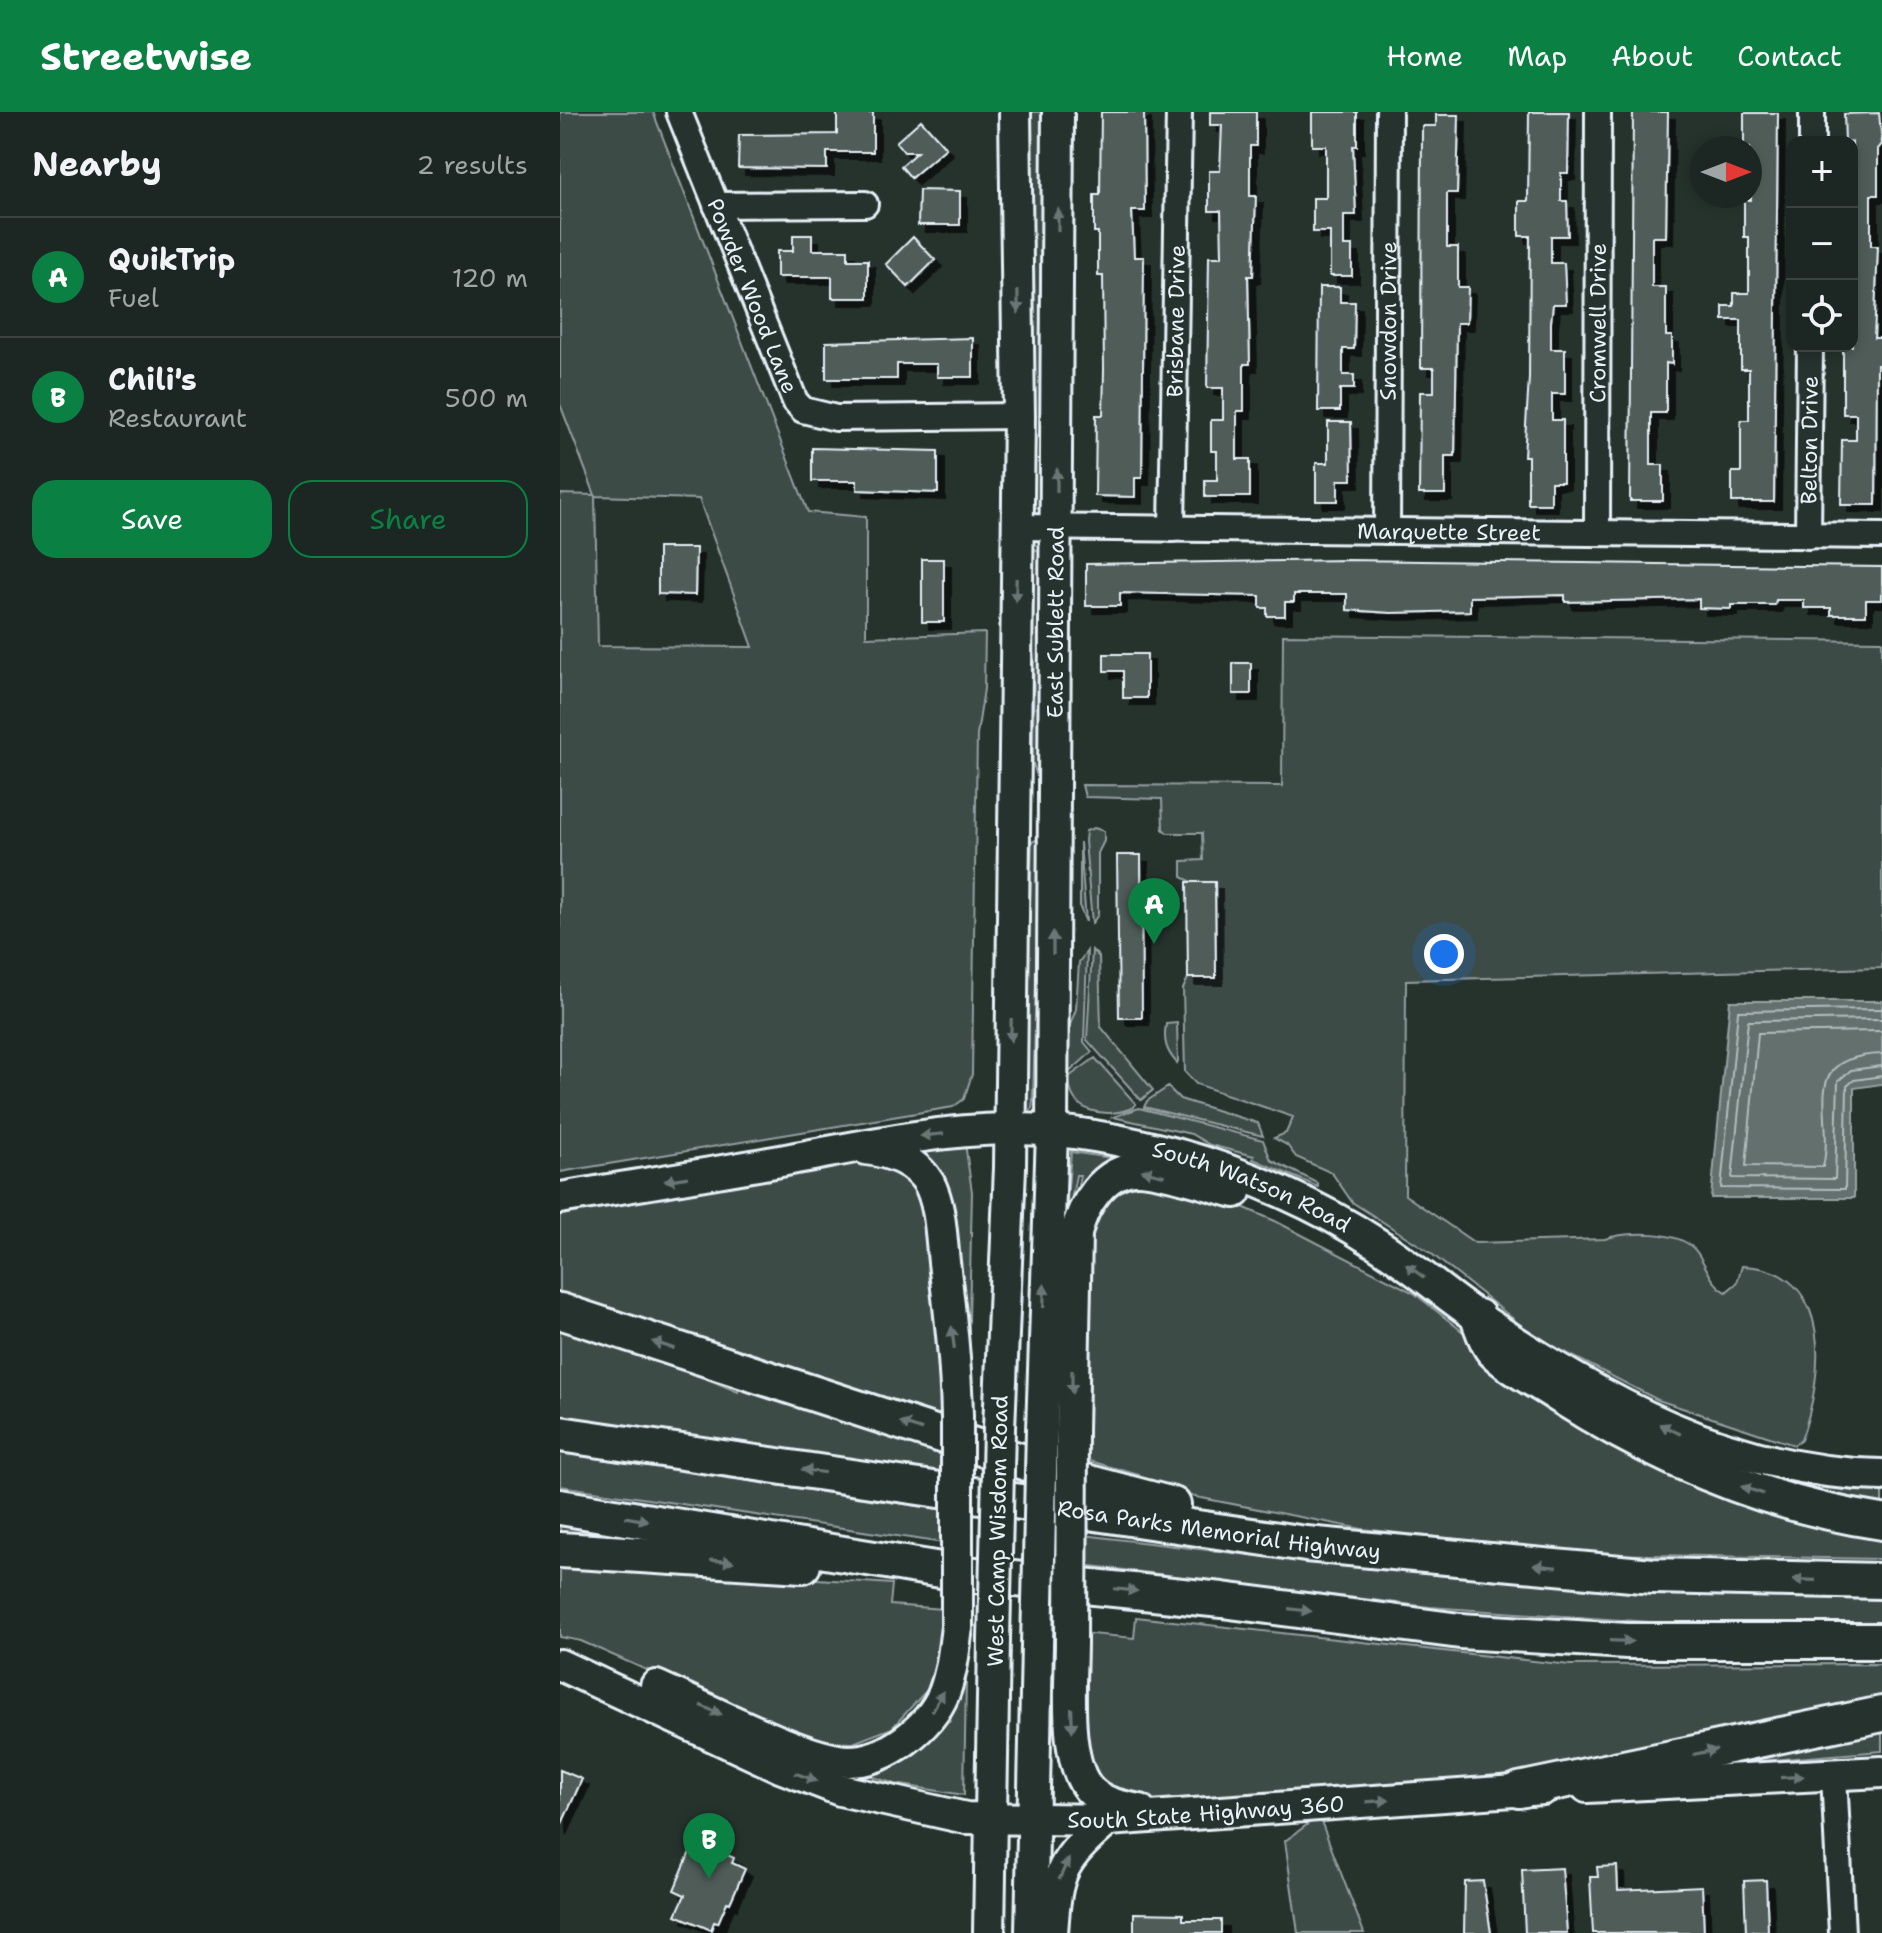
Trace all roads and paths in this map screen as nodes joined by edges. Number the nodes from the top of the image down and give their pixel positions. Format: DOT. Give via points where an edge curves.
graph roads {
  1 [pos="679,112"];
  2 [pos="1015,112"];
  3 [pos="1058,112"];
  4 [pos="1179,112"];
  5 [pos="1389,112"];
  6 [pos="1598,112"];
  7 [pos="1812,112"];
  8 [pos="1812,136"];
  9 [pos="865,204"];
  10 [pos="716,205"];
  11 [pos="1810,352"];
  12 [pos="1019,416"];
  13 [pos="1017,527"];
  14 [pos="1057,528"];
  15 [pos="1172,529"];
  16 [pos="1387,531"];
  17 [pos="1597,533"];
  18 [pos="1808,536"];
  19 [pos="1882,536"];
  20 [pos="1014,803"];
  21 [pos="1055,810"];
  22 [pos="1010,1129"];
  23 [pos="1052,1132"];
  24 [pos="852,1148"];
  25 [pos="560,1198"];
  26 [pos="1311,1209"];
  27 [pos="560,1311"];
  28 [pos="1478,1317"];
  29 [pos="1057,1430"];
  30 [pos="560,1434"];
  31 [pos="1882,1475"];
  32 [pos="560,1507"];
  33 [pos="1882,1522"];
  34 [pos="1306,1544"];
  35 [pos="560,1550"];
  36 [pos="965,1574"];
  37 [pos="1882,1581"];
  38 [pos="1882,1641"];
  39 [pos="560,1662"];
  40 [pos="1882,1714"];
  41 [pos="1882,1772"];
  42 [pos="1834,1775"];
  43 [pos="1519,1790"];
  44 [pos="1168,1816"];
  45 [pos="989,1820"];
  46 [pos="1108,1820"];
  47 [pos="1034,1821"];
  48 [pos="989,1933"];
  49 [pos="1031,1933"];
  50 [pos="1052,1933"];
  51 [pos="1842,1933"];
  1 -- 10 [label="street, Powder Wood Lane"];
  2 -- 12 [label="main road, East Sublett Road, one-way"];
  14 -- 3 [label="main road, East Sublett Road, one-way"];
  4 -- 15 [label="street, Brisbane Drive"];
  5 -- 16 [label="street, Snowdon Drive"];
  6 -- 17 [label="street, Cromwell Drive"];
  7 -- 8 [label="street"];
  9 -- 10 [label="street"];
  10 -- 12 [label="street, Powder Wood Lane" via="803,410 836,418"];
  11 -- 18 [label="street, Belton Drive"];
  12 -- 13 [label="main road, East Sublett Road"];
  13 -- 14 [label="street, Marquette Street"];
  13 -- 20 [label="main road, East Sublett Road, one-way"];
  14 -- 15 [label="street, Marquette Street"];
  14 -- 21 [label="main road, East Sublett Road"];
  15 -- 16 [label="street, Marquette Street"];
  16 -- 17 [label="street, Marquette Street"];
  17 -- 18 [label="street, Marquette Street"];
  18 -- 19 [label="street, Marquette Street"];
  20 -- 21 [label="main road"];
  20 -- 22 [label="main road, East Sublett Road, one-way"];
  23 -- 21 [label="main road, East Sublett Road, one-way"];
  22 -- 23 [label="main road, South Watson Road"];
  22 -- 24 [label="main road, South Watson Road, one-way"];
  22 -- 45 [label="main road, West Camp Wisdom Road, bridge"];
  23 -- 26 [label="main road, South Watson Road" via="1125,1141 1186,1157 1261,1183"];
  29 -- 23 [label="main road, West Camp Wisdom Road, one-way"];
  24 -- 25 [label="main road, South Watson Road, one-way"];
  39 -- 24 [label="main road, one-way, bridge" via="593,1659 817,1754 853,1761 900,1744 921,1727 943,1696 957,1627 957,1416 938,1210 929,1183 914,1165 888,1152"];
  28 -- 26 [label="main road, South Watson Road, one-way" via="1376,1242"];
  26 -- 29 [label="main road, one-way" via="1137,1169 1115,1175 1097,1190 1085,1205 1076,1234"];
  34 -- 27 [label="highway, one-way" via="1281,1528 1082,1481"];
  31 -- 28 [label="main road, South Watson Road, one-way" via="1809,1469 1707,1445 1630,1409"];
  33 -- 28 [label="highway, one-way" via="1840,1516 1746,1489 1662,1454 1598,1420 1492,1349"];
  29 -- 44 [label="main road, one-way, bridge" via="1073,1746 1092,1792 1114,1805"];
  29 -- 47 [label="main road, West Camp Wisdom Road, bridge" via="1037,1645"];
  34 -- 30 [label="highway, Rosa Parks Memorial Highway, one-way"];
  32 -- 36 [label="highway, one-way"];
  37 -- 34 [label="highway, Rosa Parks Memorial Highway, one-way" via="1653,1576"];
  35 -- 36 [label="highway, one-way"];
  36 -- 38 [label="highway, one-way" via="1460,1631 1641,1642"];
  39 -- 45 [label="main road, South State Highway 360, one-way" via="780,1767 840,1790"];
  43 -- 40 [label="highway, one-way"];
  41 -- 42 [label="main road, South State Highway 360"];
  43 -- 42 [label="main road, South State Highway 360, one-way"];
  42 -- 51 [label="street"];
  44 -- 43 [label="main road, South State Highway 360, one-way"];
  44 -- 46 [label="main road, South State Highway 360"];
  45 -- 47 [label="main road, South State Highway 360"];
  45 -- 48 [label="main road, West Camp Wisdom Road"];
  46 -- 47 [label="main road, South State Highway 360"];
  50 -- 46 [label="main road, one-way" via="1055,1889 1065,1861"];
  47 -- 49 [label="main road, West Camp Wisdom Road"];
}
